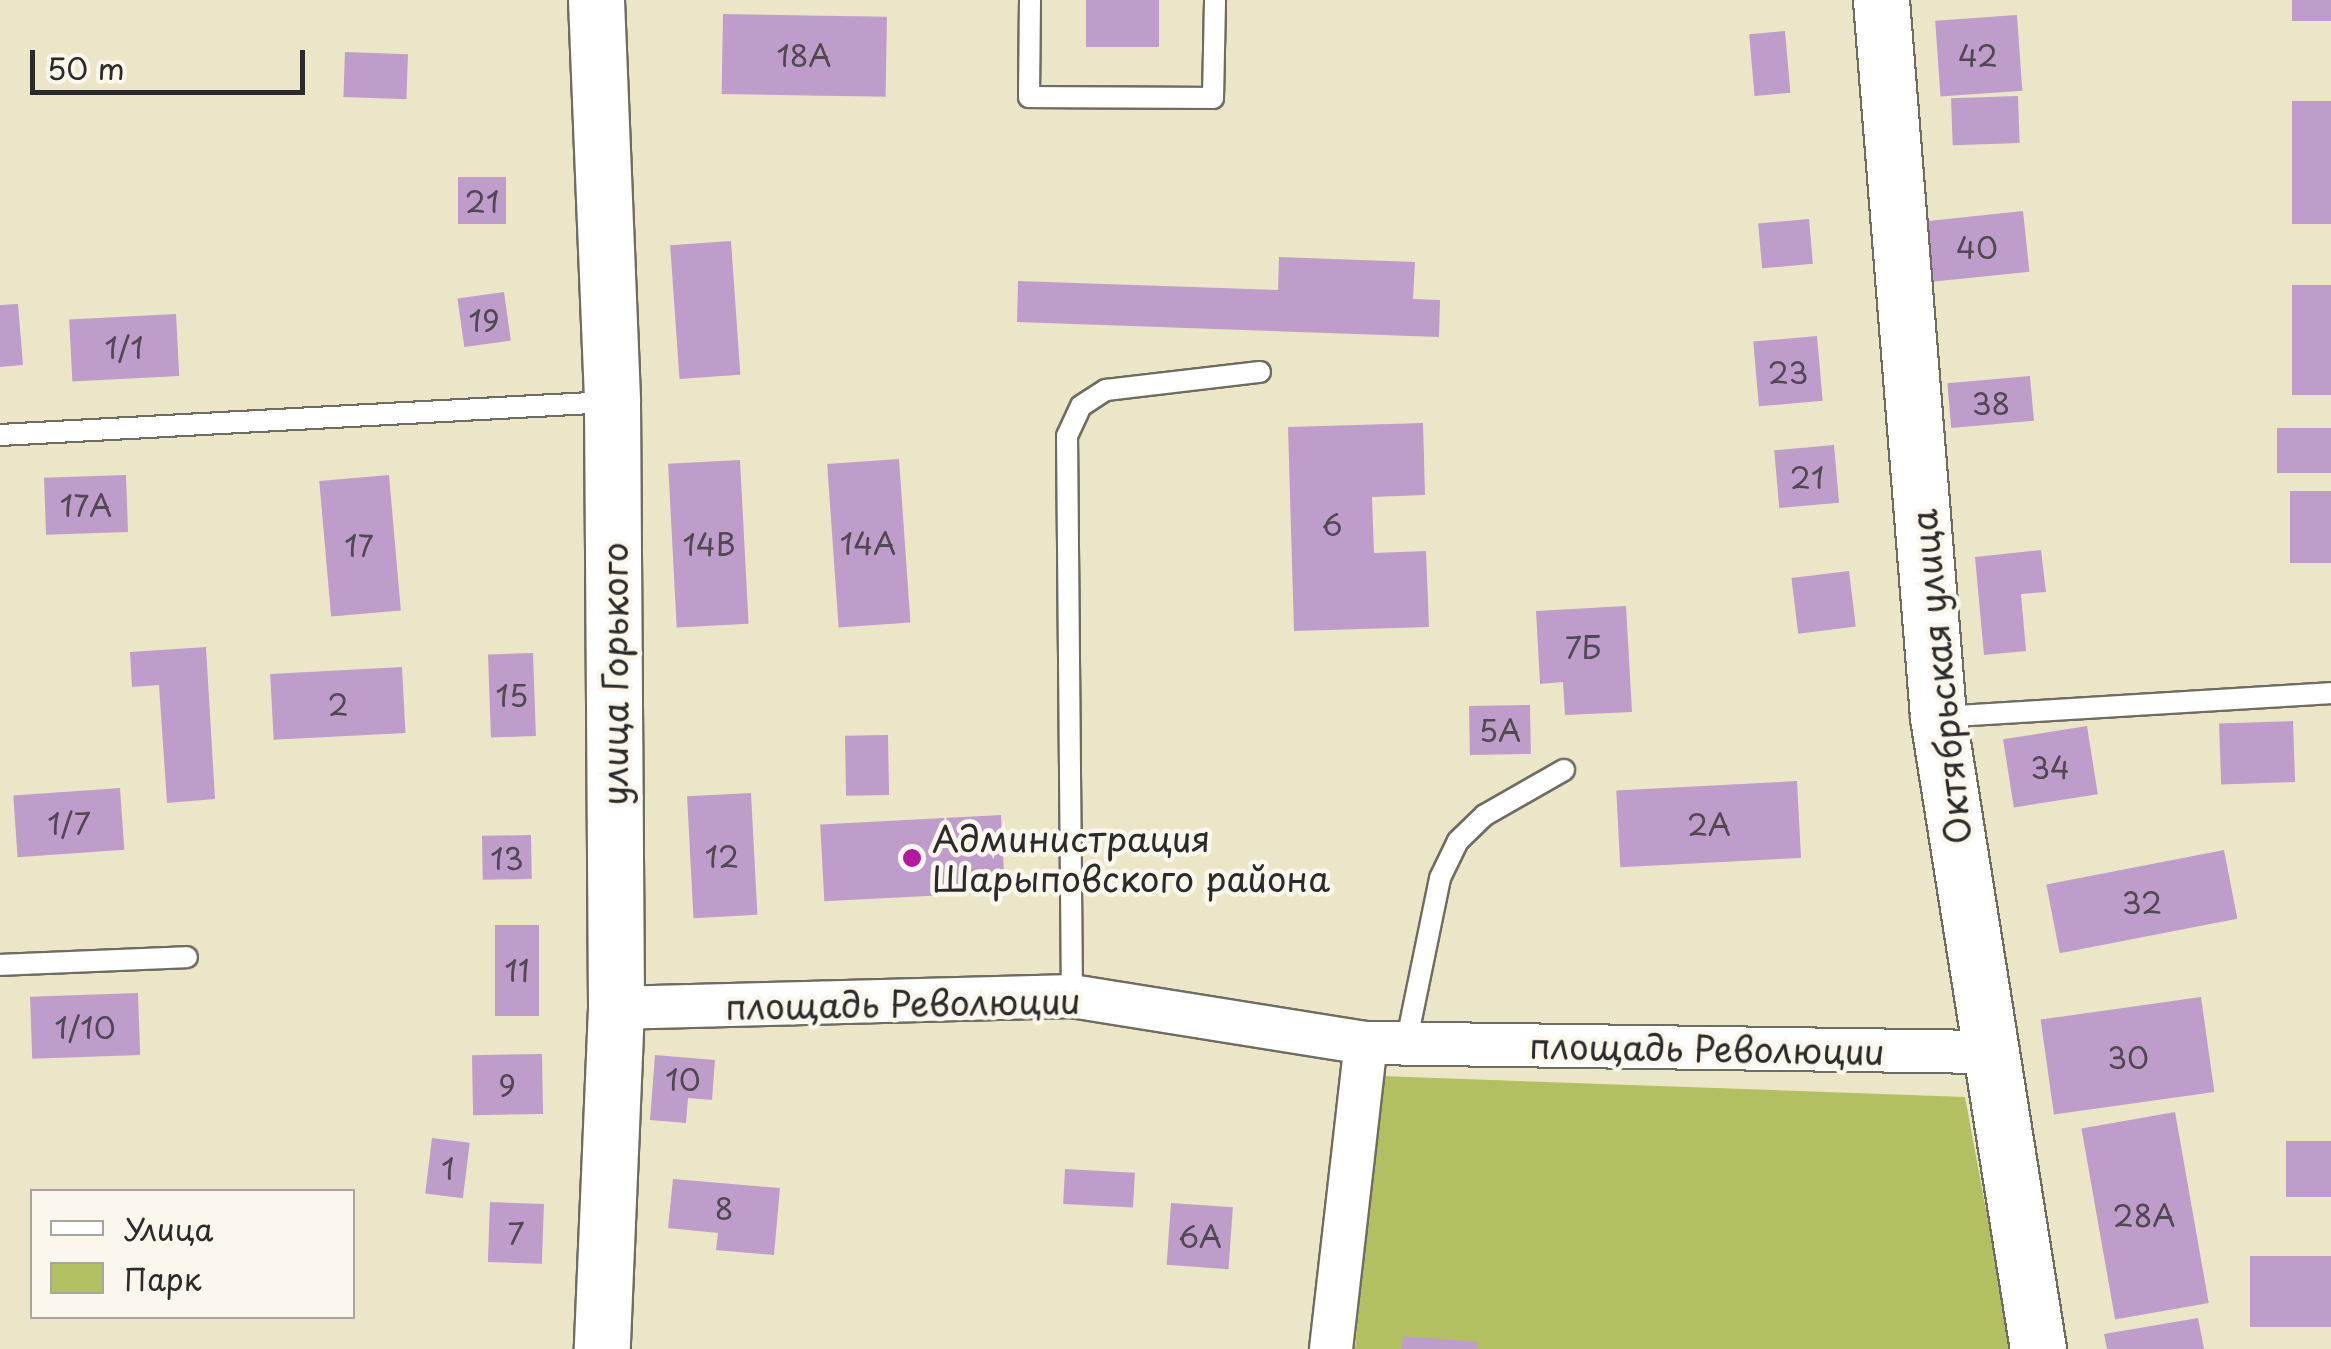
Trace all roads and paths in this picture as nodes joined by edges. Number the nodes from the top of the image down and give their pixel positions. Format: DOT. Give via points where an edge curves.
graph roads {
  1 [pos="1030,0"];
  2 [pos="1214,0"];
  3 [pos="1881,0"];
  4 [pos="604,1"];
  5 [pos="1260,372"];
  6 [pos="612,402"];
  7 [pos="0,435"];
  8 [pos="2331,693"];
  9 [pos="1938,718"];
  10 [pos="1564,770"];
  11 [pos="186,958"];
  12 [pos="0,965"];
  13 [pos="1072,996"];
  14 [pos="616,1008"];
  15 [pos="1386,1043"];
  16 [pos="1988,1052"];
  17 [pos="602,1349"];
  18 [pos="1331,1349"];
  19 [pos="2038,1349"];
  1 -- 2 [label="lane" via="1028,97 1195,98 1214,98"];
  3 -- 9 [label="street, Октябрьская улица"];
  4 -- 6 [label="street, улица Горького"];
  5 -- 13 [label="lane" via="1106,390 1081,406 1067,436"];
  6 -- 7 [label="lane"];
  6 -- 14 [label="street, улица Горького"];
  8 -- 9 [label="lane"];
  9 -- 16 [label="street, Октябрьская улица"];
  10 -- 15 [label="lane" via="1485,815 1458,841"];
  11 -- 12 [label="lane"];
  13 -- 14 [label="street, площадь Революции"];
  13 -- 15 [label="street, площадь Революции"];
  14 -- 17 [label="street, улица Горького"];
  15 -- 16 [label="street, площадь Революции"];
  15 -- 18 [label="street"];
  16 -- 19 [label="street, Октябрьская улица"];
}
